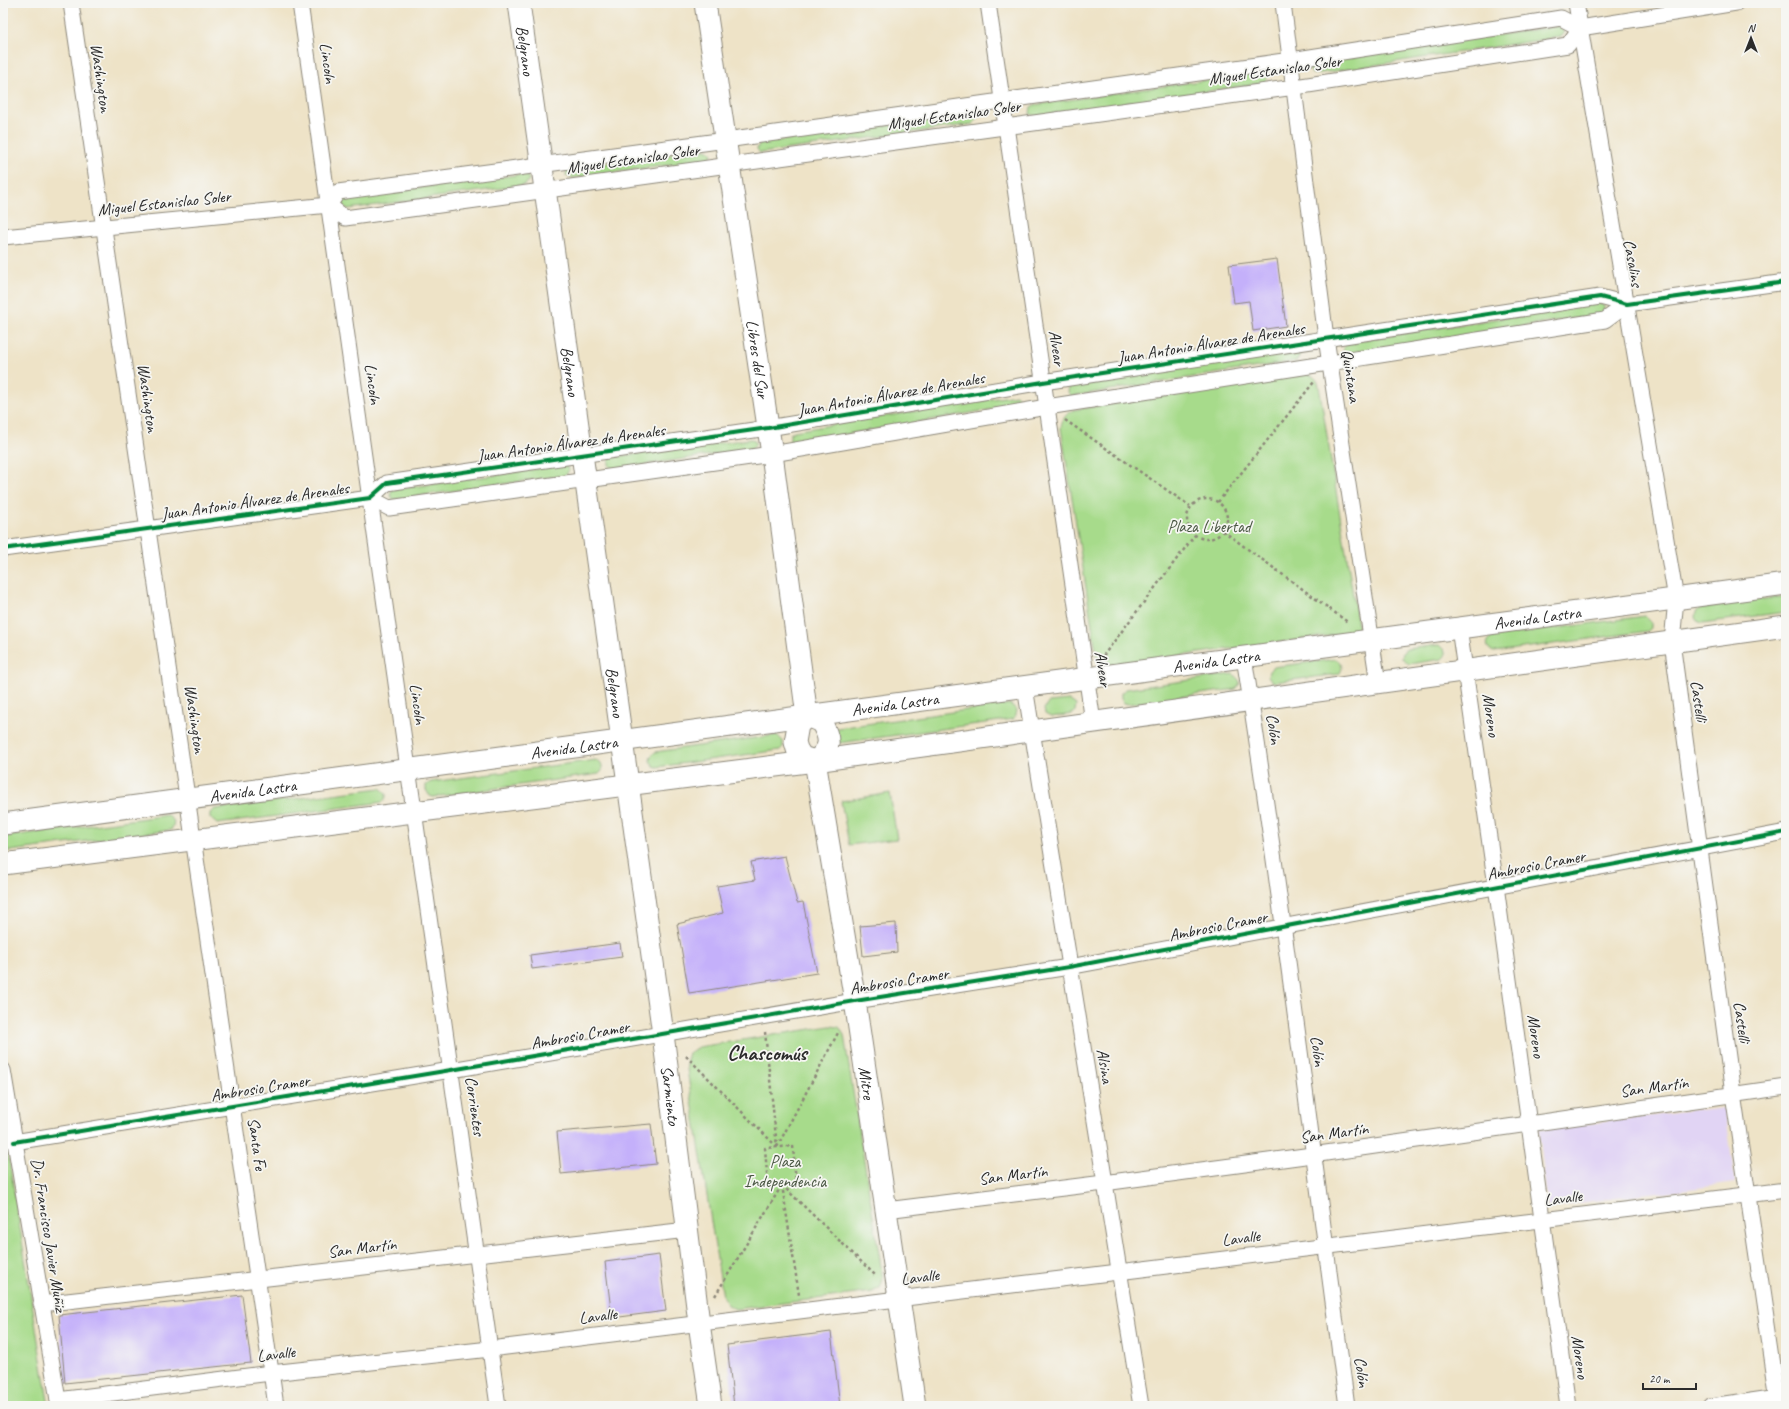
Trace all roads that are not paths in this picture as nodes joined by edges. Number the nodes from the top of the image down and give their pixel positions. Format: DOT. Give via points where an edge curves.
graph roads {
  1 [pos="71,3"];
  2 [pos="300,3"];
  3 [pos="519,3"];
  4 [pos="705,3"];
  5 [pos="988,3"];
  6 [pos="1283,3"];
  7 [pos="1576,3"];
  8 [pos="1736,3"];
  9 [pos="1580,28"];
  10 [pos="1291,60"];
  11 [pos="1295,87"];
  12 [pos="1002,101"];
  13 [pos="1006,127"];
  14 [pos="726,140"];
  15 [pos="542,164"];
  16 [pos="729,165"];
  17 [pos="546,190"];
  18 [pos="329,205"];
  19 [pos="104,228"];
  20 [pos="3,237"];
  21 [pos="1786,282"];
  22 [pos="1627,304"];
  23 [pos="1326,338"];
  24 [pos="1330,362"];
  25 [pos="1043,382"];
  26 [pos="1047,408"];
  27 [pos="768,428"];
  28 [pos="583,454"];
  29 [pos="772,454"];
  30 [pos="587,480"];
  31 [pos="370,498"];
  32 [pos="148,529"];
  33 [pos="3,549"];
  34 [pos="1786,584"];
  35 [pos="1676,599"];
  36 [pos="1786,626"];
  37 [pos="1459,628"];
  38 [pos="1372,640"];
  39 [pos="1672,642"];
  40 [pos="1244,657"];
  41 [pos="1465,670"];
  42 [pos="1086,678"];
  43 [pos="1378,683"];
  44 [pos="1025,687"];
  45 [pos="1251,700"];
  46 [pos="807,716"];
  47 [pos="1092,722"];
  48 [pos="1031,731"];
  49 [pos="623,741"];
  50 [pos="815,761"];
  51 [pos="408,770"];
  52 [pos="629,784"];
  53 [pos="188,799"];
  54 [pos="414,812"];
  55 [pos="3,824"];
  56 [pos="1786,832"];
  57 [pos="194,840"];
  58 [pos="1700,848"];
  59 [pos="3,864"];
  60 [pos="1496,886"];
  61 [pos="1284,926"];
  62 [pos="1069,967"];
  63 [pos="855,1001"];
  64 [pos="663,1034"];
  65 [pos="3,1070"];
  66 [pos="451,1070"];
  67 [pos="1786,1088"];
  68 [pos="1733,1094"];
  69 [pos="232,1106"];
  70 [pos="1529,1125"];
  71 [pos="14,1142"];
  72 [pos="1312,1155"];
  73 [pos="1104,1183"];
  74 [pos="1786,1190"];
  75 [pos="1748,1195"];
  76 [pos="886,1210"];
  77 [pos="1542,1220"];
  78 [pos="687,1230"];
  79 [pos="1325,1247"];
  80 [pos="476,1254"];
  81 [pos="1119,1272"];
  82 [pos="257,1279"];
  83 [pos="899,1299"];
  84 [pos="41,1304"];
  85 [pos="699,1323"];
  86 [pos="490,1349"];
  87 [pos="271,1373"];
  88 [pos="1781,1399"];
  89 [pos="58,1403"];
  90 [pos="276,1406"];
  91 [pos="498,1406"];
  92 [pos="711,1406"];
  93 [pos="915,1406"];
  94 [pos="1141,1406"];
  95 [pos="1347,1406"];
  96 [pos="1568,1406"];
  97 [pos="1711,1406"];
  1 -- 19 [label="street, Washington"];
  2 -- 18 [label="street, Lincoln"];
  3 -- 15 [label="main road, Belgrano"];
  4 -- 14 [label="main road, Libres del Sur"];
  5 -- 12 [label="street, Alvear"];
  6 -- 10 [label="street, Quintana"];
  7 -- 9 [label="street, Casalins"];
  8 -- 9 [label="street"];
  9 -- 10 [label="street, Miguel Estanislao Soler" via="1561,18"];
  9 -- 11 [label="street, Miguel Estanislao Soler" via="1568,45"];
  9 -- 22 [label="street, Casalins"];
  10 -- 11 [label="street, Quintana"];
  10 -- 12 [label="street, Miguel Estanislao Soler"];
  11 -- 13 [label="street, Miguel Estanislao Soler"];
  11 -- 23 [label="street, Quintana"];
  12 -- 13 [label="street, Alvear"];
  12 -- 14 [label="street, Miguel Estanislao Soler"];
  13 -- 16 [label="street, Miguel Estanislao Soler"];
  13 -- 25 [label="street, Alvear"];
  14 -- 15 [label="street, Miguel Estanislao Soler"];
  14 -- 16 [label="main road, Libres del Sur"];
  15 -- 17 [label="main road, Belgrano"];
  15 -- 18 [label="street, Miguel Estanislao Soler" via="338,192"];
  16 -- 17 [label="street, Miguel Estanislao Soler"];
  16 -- 27 [label="main road, Libres del Sur"];
  17 -- 18 [label="street, Miguel Estanislao Soler" via="345,218"];
  17 -- 28 [label="main road, Belgrano"];
  18 -- 19 [label="street, Miguel Estanislao Soler"];
  18 -- 31 [label="street, Lincoln"];
  19 -- 20 [label="street, Miguel Estanislao Soler"];
  19 -- 32 [label="street, Washington"];
  21 -- 22 [label="street, Juan Antonio Álvarez de Arenales"];
  22 -- 23 [label="street, Juan Antonio Álvarez de Arenales" via="1600,297"];
  22 -- 24 [label="street, Juan Antonio Álvarez de Arenales" via="1605,320"];
  22 -- 35 [label="street, Casalins"];
  23 -- 24 [label="street, Quintana"];
  23 -- 25 [label="street, Juan Antonio Álvarez de Arenales"];
  24 -- 26 [label="street, Juan Antonio Álvarez de Arenales"];
  24 -- 38 [label="street, Quintana"];
  25 -- 26 [label="street, Alvear"];
  25 -- 27 [label="street, Juan Antonio Álvarez de Arenales"];
  26 -- 29 [label="street, Juan Antonio Álvarez de Arenales"];
  26 -- 42 [label="street, Alvear"];
  27 -- 28 [label="street, Juan Antonio Álvarez de Arenales"];
  27 -- 29 [label="main road, Libres del Sur"];
  28 -- 30 [label="main road, Belgrano"];
  28 -- 31 [label="street, Juan Antonio Álvarez de Arenales" via="388,483"];
  29 -- 30 [label="street, Juan Antonio Álvarez de Arenales"];
  29 -- 46 [label="main road, Libres del Sur"];
  30 -- 31 [label="street, Juan Antonio Álvarez de Arenales" via="389,508"];
  30 -- 49 [label="main road, Belgrano"];
  31 -- 32 [label="street, Juan Antonio Álvarez de Arenales"];
  31 -- 51 [label="street, Lincoln"];
  32 -- 33 [label="street, Juan Antonio Álvarez de Arenales"];
  32 -- 53 [label="street, Washington"];
  34 -- 35 [label="main road, Avenida Lastra"];
  35 -- 37 [label="main road, Avenida Lastra"];
  35 -- 39 [label="street, Casalins"];
  36 -- 39 [label="main road"];
  37 -- 38 [label="main road, Avenida Lastra"];
  37 -- 41 [label="street, Moreno"];
  38 -- 40 [label="main road, Avenida Lastra"];
  38 -- 43 [label="street, Quintana"];
  39 -- 41 [label="main road"];
  39 -- 58 [label="street, Castelli"];
  40 -- 42 [label="main road, Avenida Lastra"];
  40 -- 45 [label="street, Colón"];
  41 -- 43 [label="main road"];
  41 -- 60 [label="street, Moreno"];
  42 -- 44 [label="main road, Avenida Lastra"];
  42 -- 47 [label="street, Alvear"];
  43 -- 45 [label="main road"];
  44 -- 46 [label="main road, Avenida Lastra"];
  44 -- 48 [label="street, Alsina"];
  45 -- 47 [label="main road"];
  45 -- 61 [label="street, Colón"];
  46 -- 49 [label="main road, Avenida Lastra"];
  46 -- 50 [label="main road" via="798,725 795,742 802,757"];
  46 -- 50 [label="main road" via="821,722 828,738 825,754"];
  47 -- 48 [label="main road"];
  48 -- 50 [label="main road"];
  48 -- 62 [label="street, Alsina"];
  49 -- 51 [label="main road, Avenida Lastra"];
  49 -- 52 [label="main road, Belgrano"];
  50 -- 52 [label="main road"];
  50 -- 63 [label="main road, Mitre"];
  51 -- 53 [label="main road, Avenida Lastra"];
  51 -- 54 [label="street, Lincoln"];
  52 -- 54 [label="main road"];
  52 -- 64 [label="main road, Sarmiento"];
  53 -- 55 [label="main road, Avenida Lastra"];
  53 -- 57 [label="street, Washington"];
  54 -- 57 [label="main road"];
  54 -- 66 [label="street, Corrientes"];
  56 -- 58 [label="street, Ambrosio Cramer"];
  57 -- 59 [label="main road"];
  57 -- 69 [label="street, Santa Fe"];
  58 -- 60 [label="street, Ambrosio Cramer"];
  58 -- 68 [label="street, Castelli"];
  60 -- 61 [label="street, Ambrosio Cramer"];
  60 -- 70 [label="street, Moreno"];
  61 -- 62 [label="street, Ambrosio Cramer"];
  61 -- 72 [label="street, Colón"];
  62 -- 63 [label="street, Ambrosio Cramer"];
  62 -- 73 [label="street, Alsina"];
  63 -- 64 [label="street, Ambrosio Cramer"];
  63 -- 76 [label="main road, Mitre"];
  64 -- 66 [label="street, Ambrosio Cramer"];
  64 -- 78 [label="main road, Sarmiento"];
  65 -- 71 [label="street, Dr. Francisco Javier Muñiz"];
  66 -- 69 [label="street, Ambrosio Cramer"];
  66 -- 80 [label="street, Corrientes"];
  67 -- 68 [label="street, San Martín"];
  68 -- 70 [label="street, San Martín"];
  68 -- 75 [label="street, Castelli"];
  69 -- 71 [label="street, Ambrosio Cramer"];
  69 -- 82 [label="street, Santa Fe"];
  70 -- 72 [label="street, San Martín"];
  70 -- 77 [label="street, Moreno"];
  71 -- 84 [label="street, Dr. Francisco Javier Muñiz"];
  72 -- 73 [label="street, San Martín"];
  72 -- 79 [label="street, Colón"];
  73 -- 76 [label="street, San Martín"];
  73 -- 81 [label="street, Alsina"];
  74 -- 75 [label="street, Lavalle"];
  75 -- 77 [label="street, Lavalle"];
  75 -- 88 [label="street, Castelli"];
  76 -- 83 [label="main road, Mitre"];
  77 -- 79 [label="street, Lavalle"];
  77 -- 96 [label="street, Moreno"];
  78 -- 80 [label="street, San Martín"];
  78 -- 85 [label="main road, Sarmiento"];
  79 -- 81 [label="street, Lavalle"];
  79 -- 95 [label="street, Colón"];
  80 -- 82 [label="street, San Martín"];
  80 -- 86 [label="street, Corrientes"];
  81 -- 83 [label="street, Lavalle"];
  81 -- 94 [label="street, Alsina"];
  82 -- 84 [label="street, San Martín"];
  82 -- 87 [label="street, Santa Fe"];
  83 -- 85 [label="street, Lavalle"];
  83 -- 93 [label="main road, Mitre"];
  84 -- 89 [label="street, Dr. Francisco Javier Muñiz"];
  85 -- 86 [label="street, Lavalle"];
  85 -- 92 [label="main road, Sarmiento"];
  86 -- 87 [label="street, Lavalle"];
  86 -- 91 [label="street, Corrientes"];
  87 -- 89 [label="street, Lavalle"];
  87 -- 90 [label="street, Santa Fe"];
  88 -- 97 [label="street"];
}
